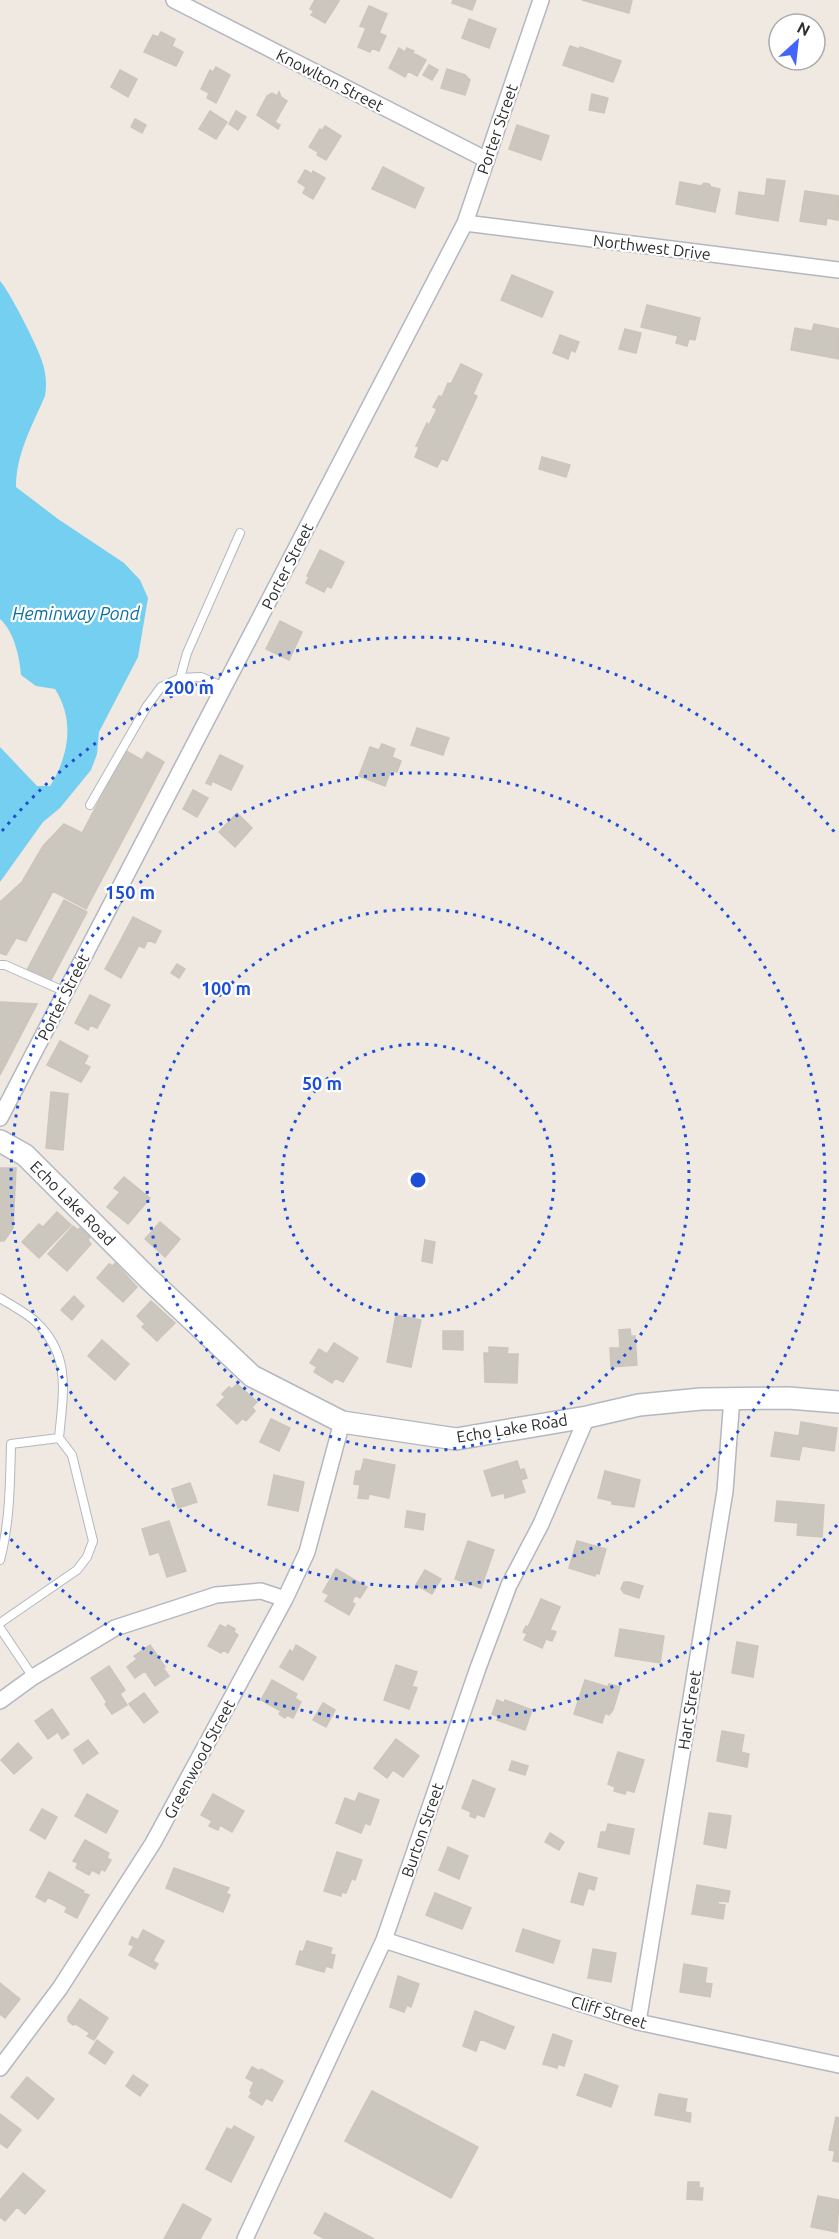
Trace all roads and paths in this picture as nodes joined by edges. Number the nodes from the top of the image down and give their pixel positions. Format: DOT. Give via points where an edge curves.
graph roads {
  1 [pos="174,0"];
  2 [pos="541,0"];
  3 [pos="487,160"];
  4 [pos="465,223"];
  5 [pos="839,270"];
  6 [pos="240,533"];
  7 [pos="180,678"];
  8 [pos="224,687"];
  9 [pos="90,805"];
  10 [pos="0,965"];
  11 [pos="66,992"];
  12 [pos="0,1118"];
  13 [pos="0,1142"];
  14 [pos="0,1298"];
  15 [pos="732,1397"];
  16 [pos="839,1402"];
  17 [pos="587,1417"];
  18 [pos="342,1422"];
  19 [pos="59,1438"];
  20 [pos="0,1560"];
  21 [pos="285,1599"];
  22 [pos="0,1626"];
  23 [pos="33,1677"];
  24 [pos="0,1701"];
  25 [pos="384,1940"];
  26 [pos="638,2022"];
  27 [pos="839,2065"];
  28 [pos="0,2068"];
  29 [pos="245,2239"];
  1 -- 3 [label="street, Knowlton Street"];
  2 -- 3 [label="street, Porter Street"];
  3 -- 4 [label="street, Porter Street"];
  4 -- 5 [label="street, Northwest Drive"];
  4 -- 8 [label="street, Porter Street"];
  6 -- 7 [label="lane" via="187,653"];
  7 -- 8 [label="lane" via="201,677"];
  7 -- 9 [label="lane" via="161,687 147,706"];
  8 -- 11 [label="street, Porter Street"];
  10 -- 11 [label="lane"];
  11 -- 12 [label="street, Porter Street"];
  13 -- 18 [label="main road, Echo Lake Road" via="26,1155 252,1376"];
  14 -- 19 [label="lane" via="34,1321 62,1361"];
  15 -- 16 [label="main road, Echo Lake Road"];
  15 -- 17 [label="main road, Echo Lake Road" via="639,1406"];
  15 -- 26 [label="street, Hart Street" via="725,1491"];
  17 -- 18 [label="main road, Echo Lake Road" via="456,1439"];
  17 -- 25 [label="street, Burton Street" via="541,1524 509,1585"];
  18 -- 21 [label="street, Greenwood Street" via="307,1552"];
  19 -- 20 [label="lane" via="11,1444 5,1541"];
  19 -- 22 [label="lane" via="72,1455 93,1541 77,1570"];
  21 -- 23 [label="street" via="261,1591 216,1594 115,1628"];
  21 -- 28 [label="street, Greenwood Street" via="153,1843 60,1988"];
  22 -- 23 [label="lane"];
  23 -- 24 [label="street"];
  25 -- 26 [label="street, Cliff Street"];
  25 -- 29 [label="street, Burton Street"];
  26 -- 27 [label="street, Cliff Street"];
}
